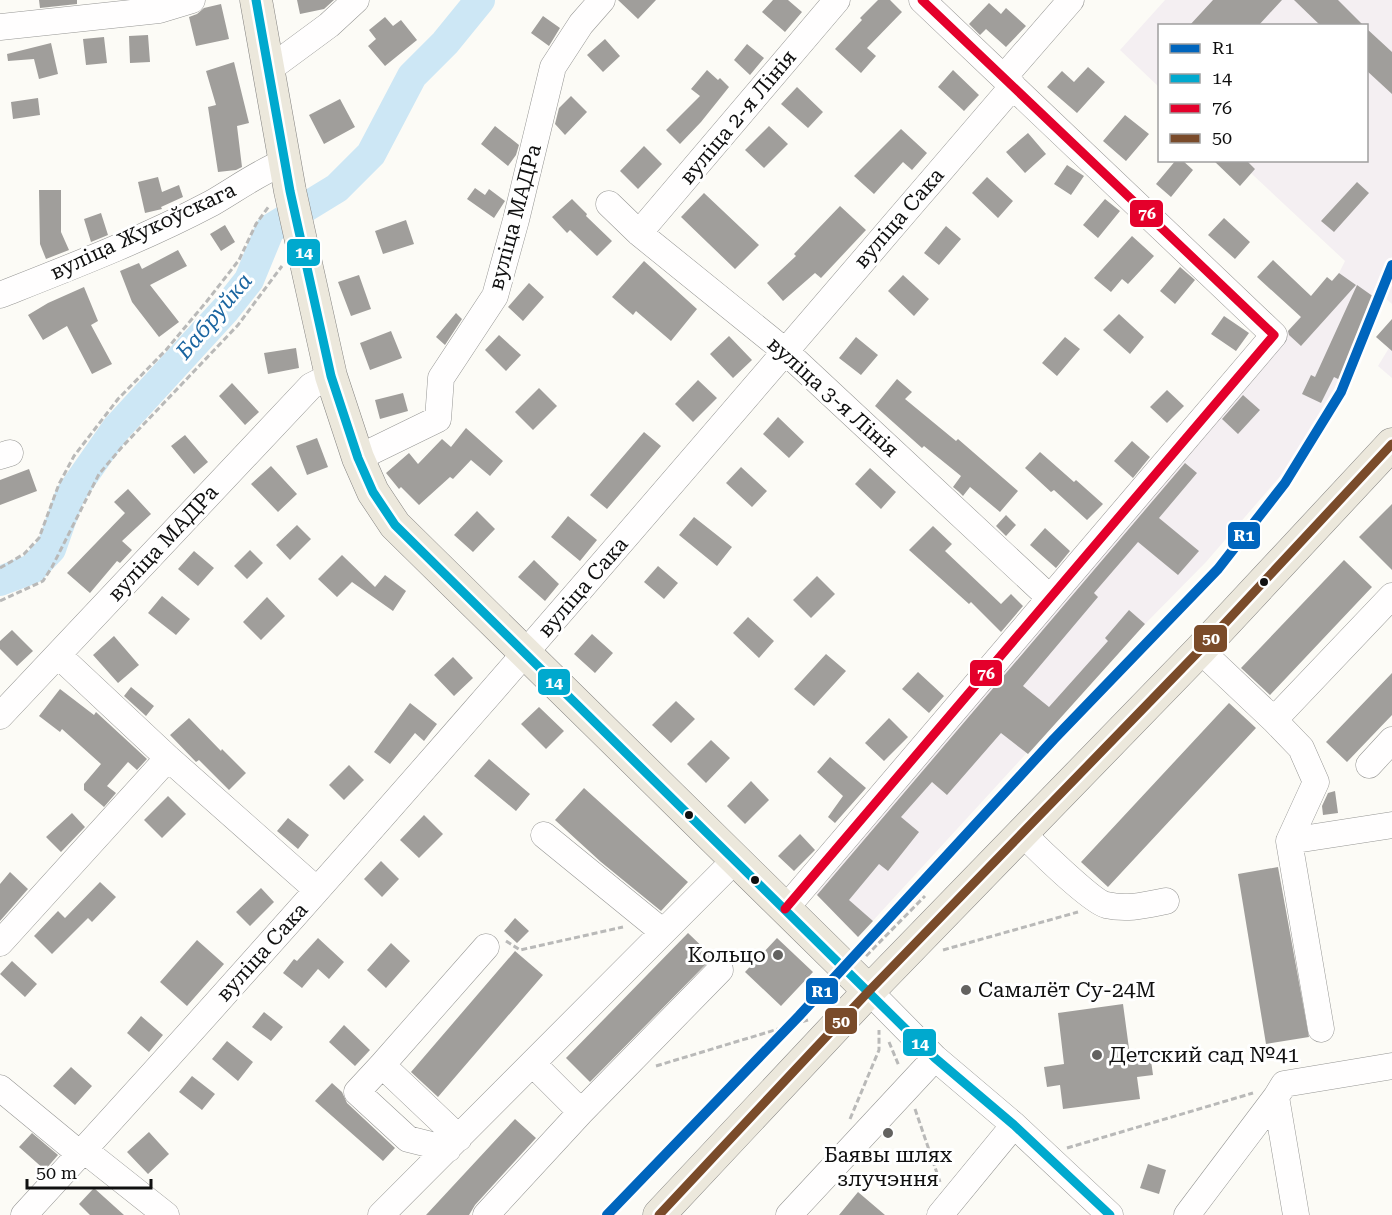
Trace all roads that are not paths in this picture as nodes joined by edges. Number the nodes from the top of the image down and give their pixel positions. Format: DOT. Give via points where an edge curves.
graph roads {
  1 [pos="192,0"];
  2 [pos="256,0"];
  3 [pos="356,0"];
  4 [pos="602,0"];
  5 [pos="837,0"];
  6 [pos="922,0"];
  7 [pos="1071,0"];
  8 [pos="0,27"];
  9 [pos="268,70"];
  10 [pos="1008,81"];
  11 [pos="283,184"];
  12 [pos="609,204"];
  13 [pos="639,233"];
  14 [pos="0,295"];
  15 [pos="785,351"];
  16 [pos="331,376"];
  17 [pos="1392,444"];
  18 [pos="358,458"];
  19 [pos="1392,596"];
  20 [pos="1049,597"];
  21 [pos="1200,650"];
  22 [pos="526,653"];
  23 [pos="58,655"];
  24 [pos="0,716"];
  25 [pos="1274,720"];
  26 [pos="1392,740"];
  27 [pos="168,758"];
  28 [pos="1369,765"];
  29 [pos="1392,825"];
  30 [pos="1022,833"];
  31 [pos="544,835"];
  32 [pos="1289,841"];
  33 [pos="735,860"];
  34 [pos="317,890"];
  35 [pos="1166,901"];
  36 [pos="785,909"];
  37 [pos="656,926"];
  38 [pos="0,943"];
  39 [pos="486,947"];
  40 [pos="720,970"];
  41 [pos="869,991"];
  42 [pos="1322,1029"];
  43 [pos="935,1058"];
  44 [pos="533,1064"];
  45 [pos="382,1065"];
  46 [pos="1392,1066"];
  47 [pos="0,1088"];
  48 [pos="1280,1090"];
  49 [pos="581,1112"];
  50 [pos="1014,1125"];
  51 [pos="453,1143"];
  52 [pos="82,1152"];
  53 [pos="24,1215"];
  54 [pos="166,1215"];
  55 [pos="381,1215"];
  56 [pos="486,1215"];
  57 [pos="659,1215"];
  58 [pos="789,1215"];
  59 [pos="940,1215"];
  60 [pos="1110,1215"];
  61 [pos="1187,1215"];
  62 [pos="1296,1215"];
  1 -- 8 [label="street" via="159,10"];
  2 -- 9 [label="main road"];
  3 -- 9 [label="street"];
  4 -- 18 [label="street, вуліца МАДРа" via="553,67 495,296 441,378 438,419"];
  5 -- 13 [label="street, вуліца 2-я Лінія"];
  6 -- 10 [label="street"];
  7 -- 10 [label="street, вуліца Сака"];
  9 -- 11 [label="main road"];
  10 -- 15 [label="street, вуліца Сака"];
  10 -- 20 [label="street" via="1274,335"];
  11 -- 14 [label="street, вуліца Жукоўскага" via="251,179 212,203 97,257"];
  11 -- 16 [label="main road" via="295,256"];
  12 -- 13 [label="street, вуліца 3-я Лінія"];
  13 -- 15 [label="street, вуліца 3-я Лінія"];
  15 -- 20 [label="street, вуліца 3-я Лінія"];
  15 -- 22 [label="street, вуліца Сака"];
  16 -- 18 [label="main road"];
  16 -- 23 [label="street, вуліца МАДРа" via="311,386"];
  17 -- 21 [label="main road"];
  18 -- 22 [label="main road" via="373,492 395,525"];
  19 -- 25 [label="street"];
  20 -- 36 [label="street"];
  21 -- 25 [label="street"];
  21 -- 30 [label="main road"];
  22 -- 33 [label="main road"];
  22 -- 34 [label="street, вуліца Сака"];
  23 -- 24 [label="street, вуліца МАДРа"];
  23 -- 27 [label="street"];
  25 -- 32 [label="street" via="1301,748 1316,782"];
  26 -- 28 [label="street"];
  27 -- 34 [label="street"];
  27 -- 38 [label="street"];
  29 -- 32 [label="street"];
  30 -- 35 [label="street" via="1104,905 1130,908"];
  30 -- 41 [label="main road"];
  31 -- 37 [label="street"];
  32 -- 42 [label="street"];
  33 -- 36 [label="main road"];
  33 -- 37 [label="street"];
  34 -- 52 [label="street, вуліца Сака"];
  36 -- 41 [label="main road"];
  37 -- 44 [label="street"];
  39 -- 45 [label="street"];
  40 -- 49 [label="street"];
  41 -- 43 [label="street"];
  41 -- 57 [label="main road"];
  43 -- 50 [label="street"];
  43 -- 58 [label="street"];
  44 -- 49 [label="street"];
  44 -- 51 [label="street"];
  45 -- 51 [label="street"];
  45 -- 51 [label="street" via="357,1092 408,1139"];
  46 -- 48 [label="street"];
  47 -- 52 [label="street"];
  48 -- 61 [label="street"];
  48 -- 62 [label="street"];
  49 -- 56 [label="street"];
  50 -- 59 [label="street"];
  50 -- 60 [label="street"];
  51 -- 55 [label="street"];
  52 -- 53 [label="street, вуліца Сака"];
  52 -- 54 [label="street"];
}
